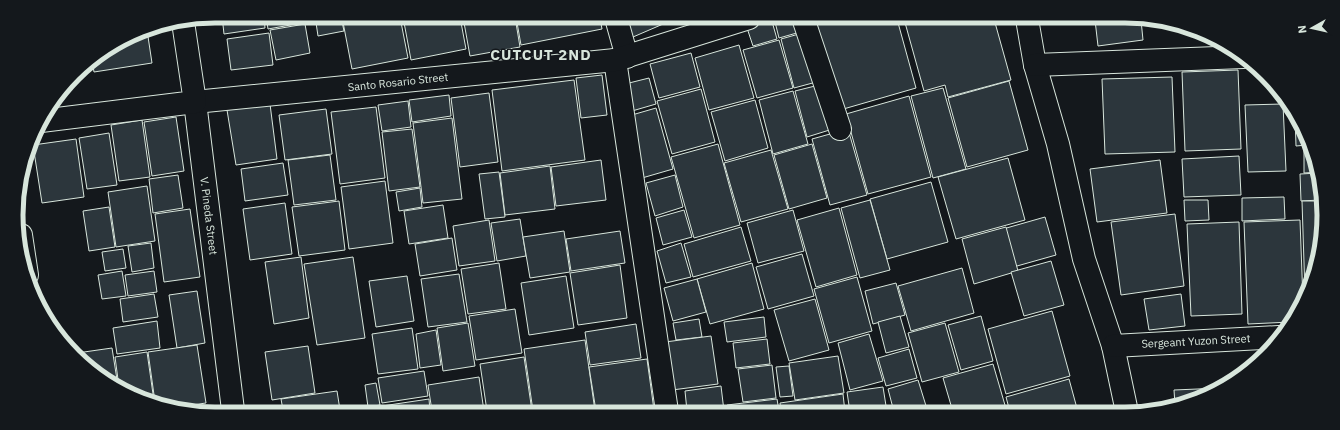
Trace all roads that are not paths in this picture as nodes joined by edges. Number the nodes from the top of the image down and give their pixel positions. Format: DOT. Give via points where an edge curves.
graph roads {
  1 [pos="617,23"];
  2 [pos="733,23"];
  3 [pos="805,23"];
  4 [pos="1028,23"];
  5 [pos="184,26"];
  6 [pos="1235,57"];
  7 [pos="621,59"];
  8 [pos="1035,65"];
  9 [pos="195,102"];
  10 [pos="48,120"];
  11 [pos="840,129"];
  12 [pos="1273,337"];
  13 [pos="1113,346"];
  14 [pos="233,407"];
  15 [pos="667,407"];
  16 [pos="1126,407"];
  1 -- 7 [label="street"];
  2 -- 7 [label="street, Santo Rosario Street"];
  3 -- 11 [label="street"];
  4 -- 8 [label="street"];
  5 -- 9 [label="street, V. Pineda Street"];
  6 -- 8 [label="street"];
  7 -- 9 [label="street, Santo Rosario Street"];
  7 -- 15 [label="street"];
  8 -- 13 [label="street" via="1058,144 1084,259"];
  9 -- 10 [label="street, Santo Rosario Street"];
  9 -- 14 [label="street, V. Pineda Street"];
  12 -- 13 [label="street, Sergeant Yuzon Street"];
  13 -- 16 [label="street"];
}
